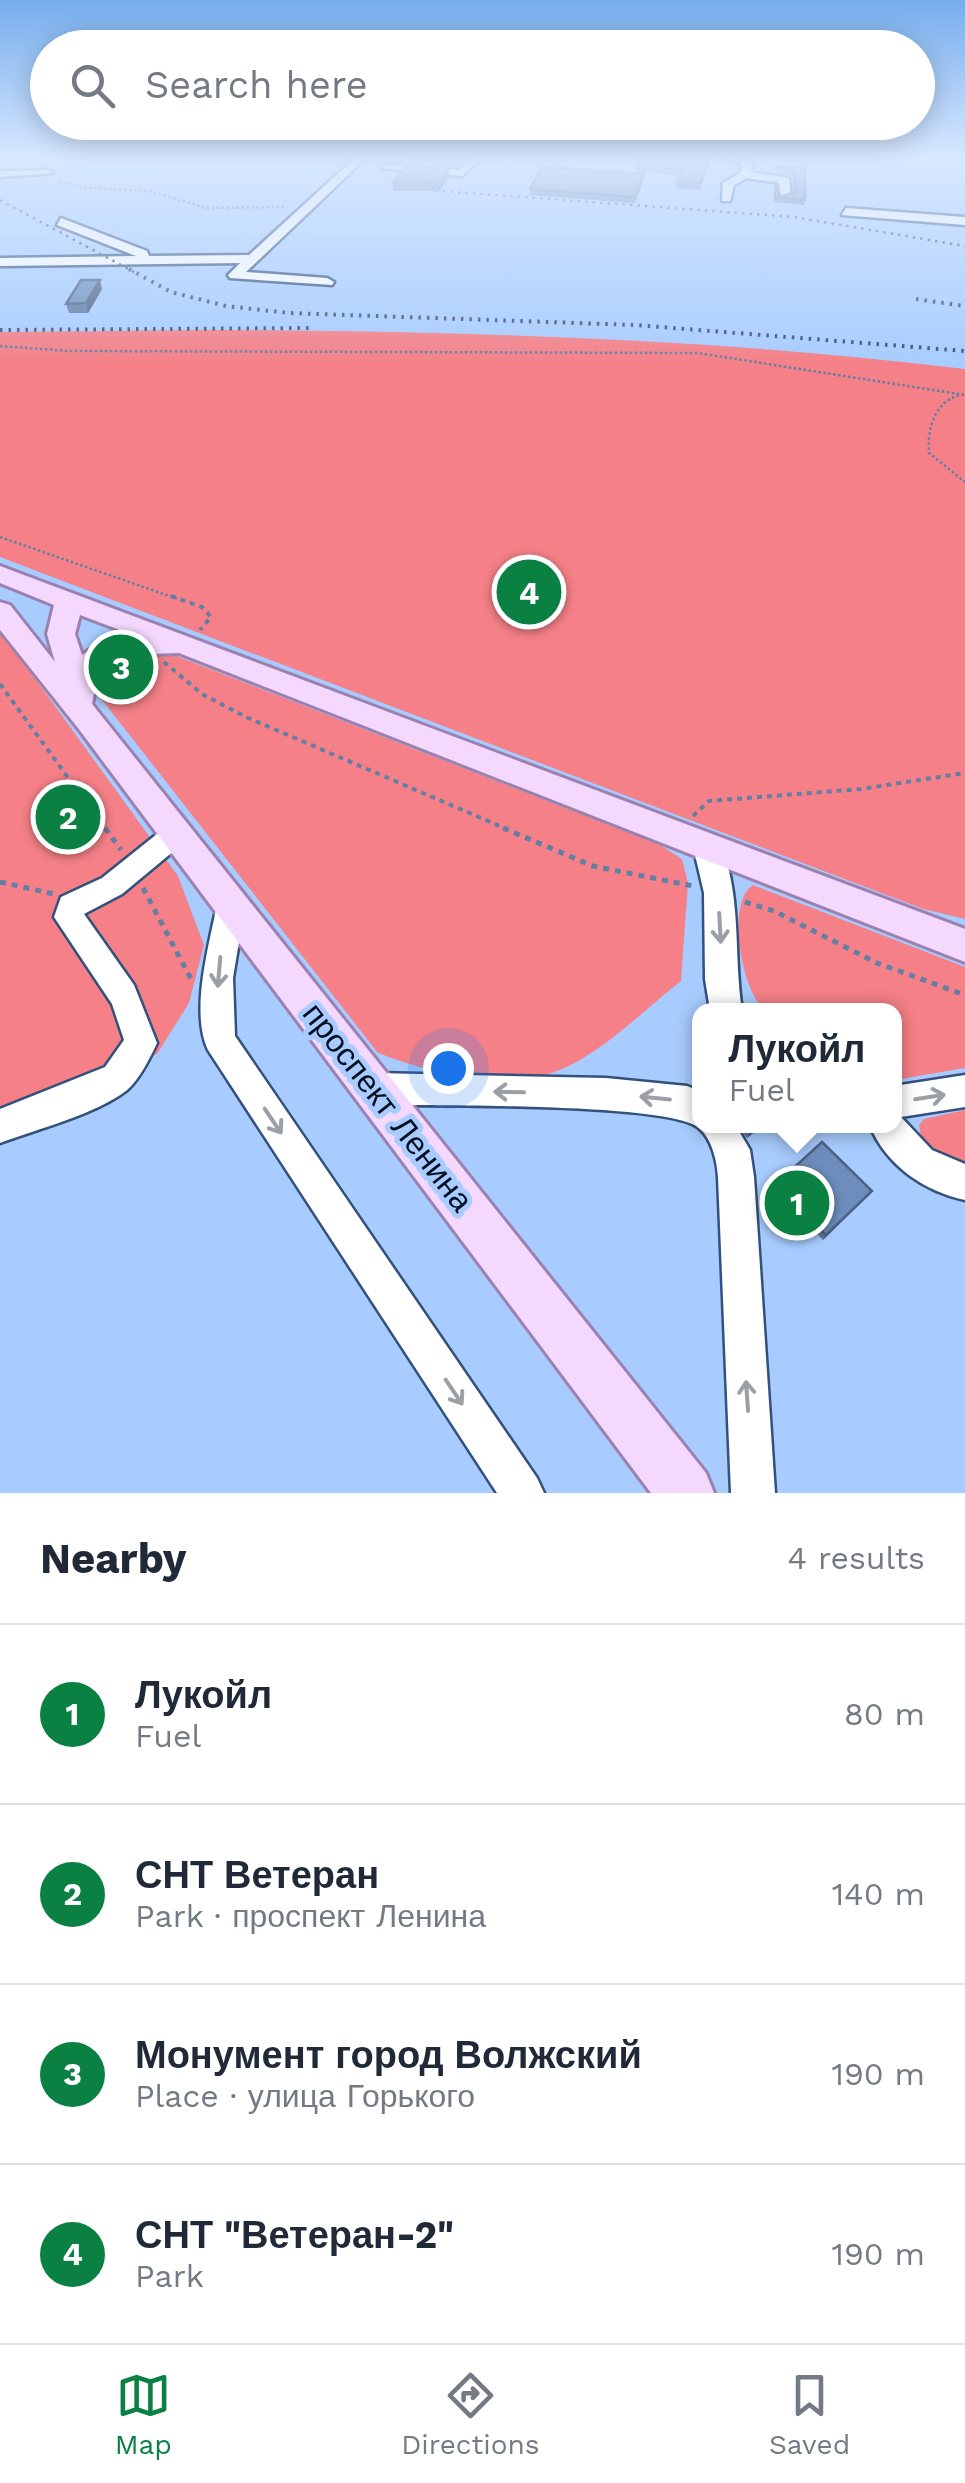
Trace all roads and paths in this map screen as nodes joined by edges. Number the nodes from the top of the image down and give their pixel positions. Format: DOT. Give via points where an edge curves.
graph roads {
  1 [pos="73,227"];
  2 [pos="287,227"];
  3 [pos="252,259"];
  4 [pos="144,260"];
  5 [pos="0,262"];
  6 [pos="327,282"];
  7 [pos="0,346"];
  8 [pos="964,395"];
  9 [pos="965,482"];
  10 [pos="0,536"];
  11 [pos="0,574"];
  12 [pos="66,609"];
  13 [pos="0,611"];
  14 [pos="182,644"];
  15 [pos="31,652"];
  16 [pos="78,688"];
  17 [pos="90,720"];
  18 [pos="965,773"];
  19 [pos="177,833"];
  20 [pos="692,841"];
  21 [pos="0,882"];
  22 [pos="718,894"];
  23 [pos="84,897"];
  24 [pos="231,905"];
  25 [pos="958,942"];
  26 [pos="965,994"];
  27 [pos="725,1003"];
  28 [pos="375,1089"];
  29 [pos="965,1091"];
  30 [pos="902,1101"];
  31 [pos="692,1106"];
  32 [pos="0,1126"];
  33 [pos="721,1133"];
  34 [pos="893,1133"];
  35 [pos="965,1182"];
  36 [pos="522,1493"];
  37 [pos="686,1493"];
  38 [pos="753,1493"];
  1 -- 4 [label="street"];
  2 -- 3 [label="street"];
  3 -- 4 [label="street"];
  3 -- 6 [label="street" via="235,275"];
  4 -- 5 [label="street"];
  7 -- 8 [label="path" via="698,353"];
  8 -- 9 [label="path" via="942,402 926,437 929,453"];
  10 -- 14 [label="path" via="209,611 203,628"];
  11 -- 12 [label="main road"];
  12 -- 14 [label="main road"];
  12 -- 15 [label="main road" via="33,614 26,629"];
  12 -- 16 [label="main road, проспект Ленина" via="65,654"];
  13 -- 15 [label="main road, проспект Ленина"];
  14 -- 16 [label="main road" via="133,643 103,653 85,669"];
  14 -- 20 [label="main road"];
  14 -- 22 [label="path" via="164,665 246,717 593,866"];
  15 -- 17 [label="main road, проспект Ленина"];
  16 -- 17 [label="main road, проспект Ленина"];
  17 -- 19 [label="main road, проспект Ленина"];
  18 -- 20 [label="path" via="709,802"];
  19 -- 23 [label="street" via="112,886"];
  19 -- 24 [label="main road, проспект Ленина"];
  20 -- 22 [label="street"];
  20 -- 25 [label="main road"];
  21 -- 23 [label="path"];
  22 -- 26 [label="path" via="774,910 878,963"];
  22 -- 27 [label="street, one-way"];
  23 -- 32 [label="street" via="71,905 69,916 104,966 142,1042 117,1078"];
  24 -- 28 [label="main road, проспект Ленина"];
  24 -- 36 [label="street, one-way" via="218,978 218,1040"];
  31 -- 28 [label="street, one-way" via="606,1094"];
  28 -- 37 [label="main road, проспект Ленина"];
  30 -- 29 [label="street, one-way"];
  38 -- 33 [label="street, one-way" via="736,1177 733,1150"];
  34 -- 35 [label="street" via="918,1162"];
}
